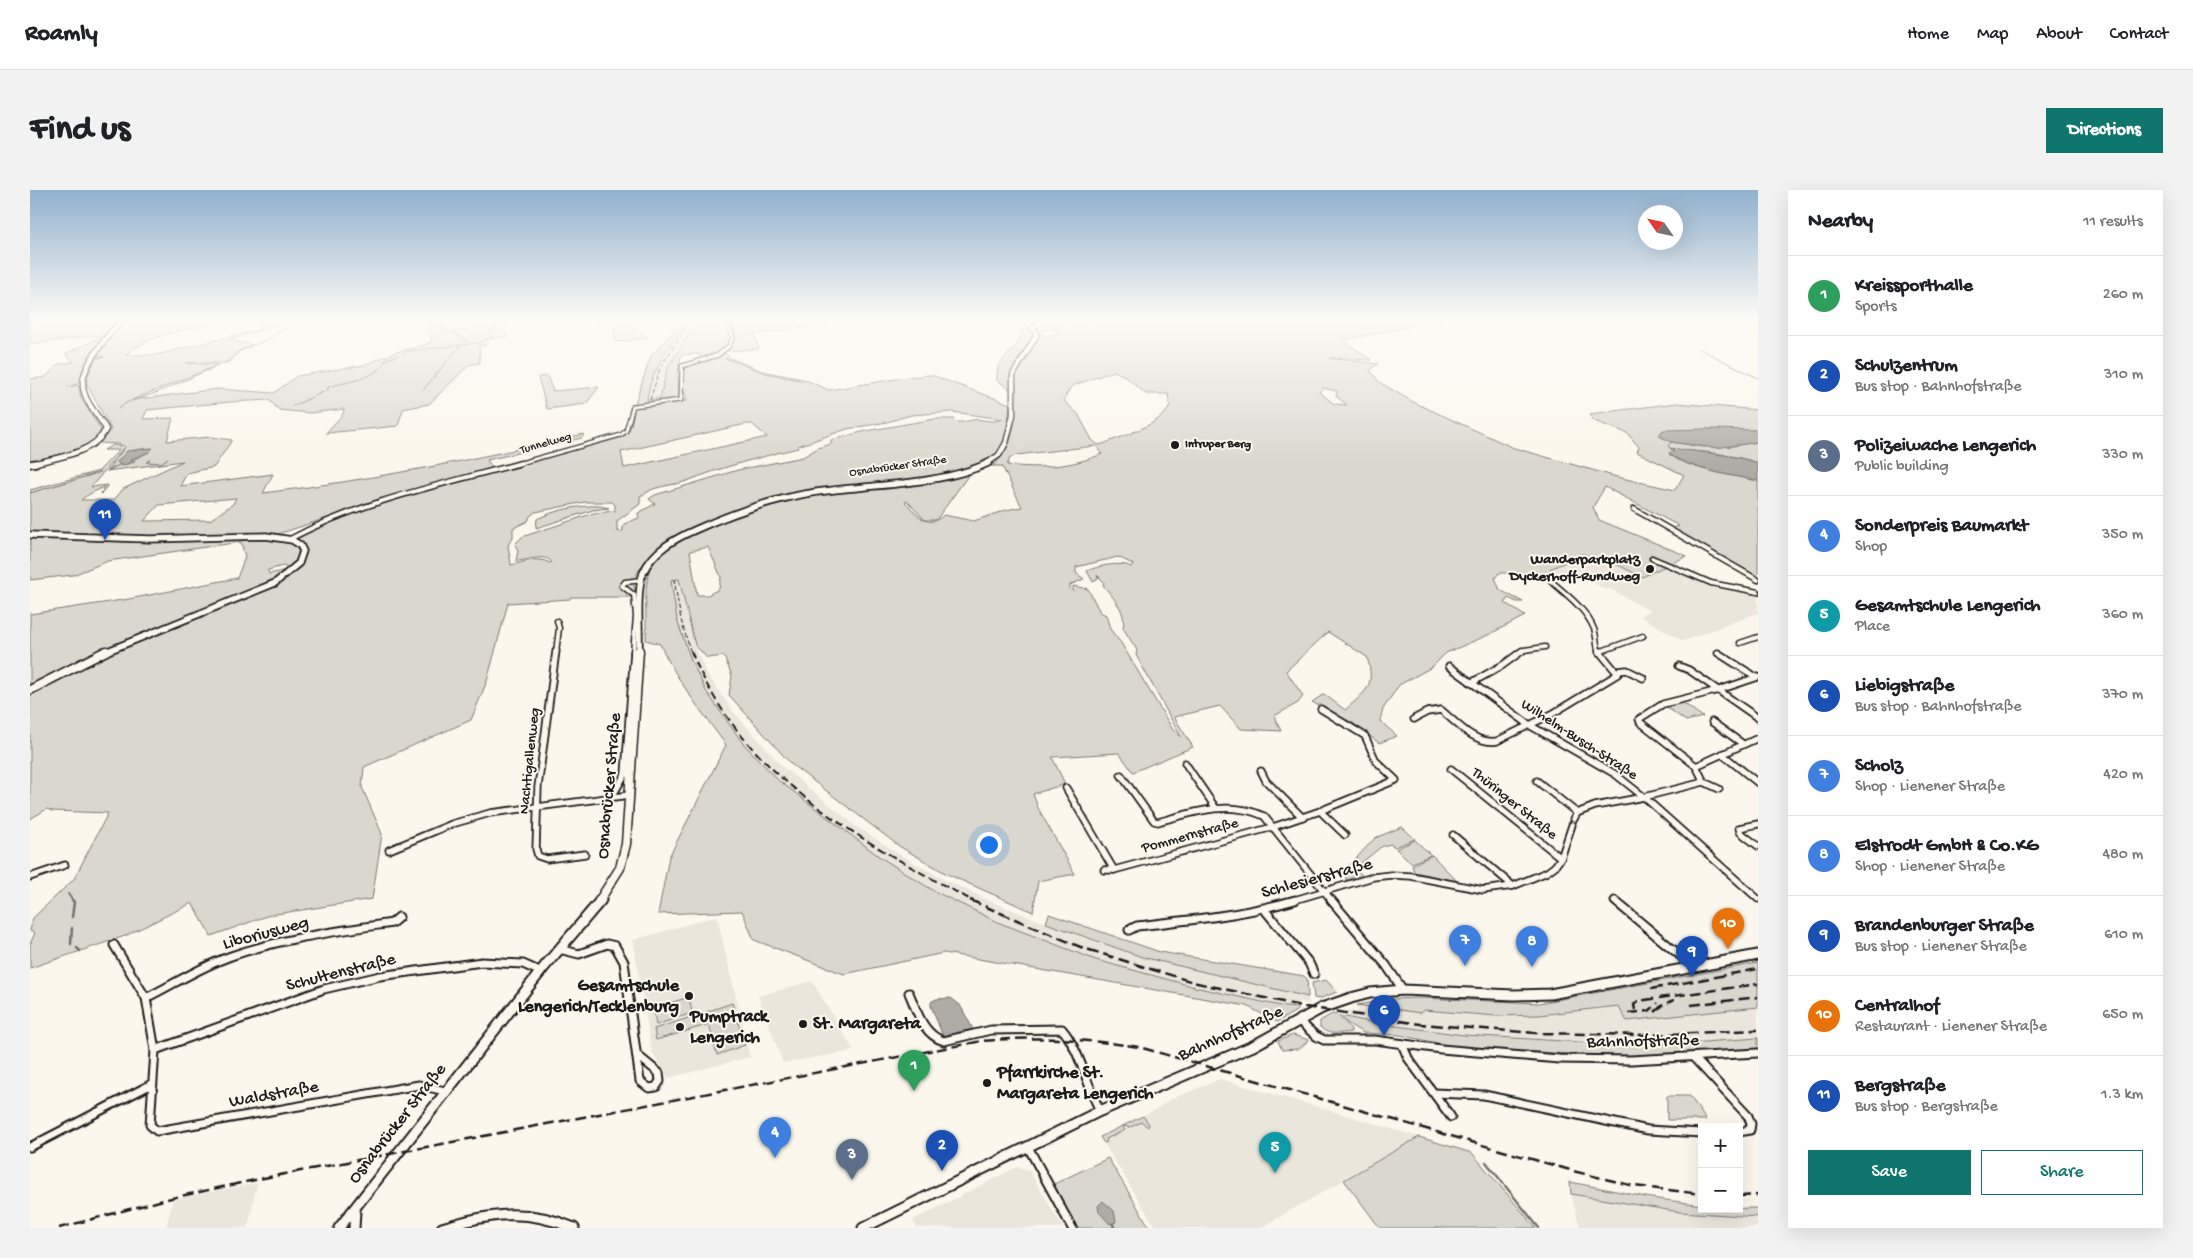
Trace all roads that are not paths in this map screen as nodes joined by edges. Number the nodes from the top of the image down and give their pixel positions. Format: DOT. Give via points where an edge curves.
graph roads {
  1 [pos="88,368"];
  2 [pos="682,368"];
  3 [pos="1016,368"];
  4 [pos="30,464"];
  5 [pos="1634,509"];
  6 [pos="30,534"];
  7 [pos="290,539"];
  8 [pos="1652,558"];
  9 [pos="641,580"];
  10 [pos="1758,580"];
  11 [pos="1551,581"];
  12 [pos="1758,592"];
  13 [pos="557,621"];
  14 [pos="1643,636"];
  15 [pos="1758,638"];
  16 [pos="1740,643"];
  17 [pos="1545,647"];
  18 [pos="1598,652"];
  19 [pos="1718,653"];
  20 [pos="1450,666"];
  21 [pos="1679,666"];
  22 [pos="1617,671"];
  23 [pos="1757,677"];
  24 [pos="1643,678"];
  25 [pos="1471,683"];
  26 [pos="30,690"];
  27 [pos="1719,690"];
  28 [pos="1321,710"];
  29 [pos="1758,718"];
  30 [pos="1414,719"];
  31 [pos="1712,722"];
  32 [pos="1531,726"];
  33 [pos="1758,738"];
  34 [pos="1743,744"];
  35 [pos="1722,754"];
  36 [pos="1185,763"];
  37 [pos="1696,766"];
  38 [pos="1451,769"];
  39 [pos="1261,771"];
  40 [pos="1122,775"];
  41 [pos="1755,777"];
  42 [pos="1537,781"];
  43 [pos="1704,782"];
  44 [pos="1758,783"];
  45 [pos="1066,788"];
  46 [pos="1719,789"];
  47 [pos="630,795"];
  48 [pos="612,797"];
  49 [pos="1644,797"];
  50 [pos="536,806"];
  51 [pos="1215,806"];
  52 [pos="1320,811"];
  53 [pos="1577,813"];
  54 [pos="1302,817"];
  55 [pos="1758,824"];
  56 [pos="1273,827"];
  57 [pos="1453,835"];
  58 [pos="1345,836"];
  59 [pos="1758,846"];
  60 [pos="389,850"];
  61 [pos="585,854"];
  62 [pos="1561,858"];
  63 [pos="65,865"];
  64 [pos="1104,870"];
  65 [pos="1114,870"];
  66 [pos="30,877"];
  67 [pos="1514,886"];
  68 [pos="1324,892"];
  69 [pos="1758,899"];
  70 [pos="1615,901"];
  71 [pos="1264,909"];
  72 [pos="399,917"];
  73 [pos="1129,930"];
  74 [pos="114,945"];
  75 [pos="559,949"];
  76 [pos="1758,955"];
  77 [pos="1695,967"];
  78 [pos="540,972"];
  79 [pos="1314,974"];
  80 [pos="1403,990"];
  81 [pos="909,993"];
  82 [pos="146,998"];
  83 [pos="1299,1021"];
  84 [pos="1402,1044"];
  85 [pos="155,1050"];
  86 [pos="1758,1053"];
  87 [pos="637,1055"];
  88 [pos="1694,1058"];
  89 [pos="152,1084"];
  90 [pos="446,1092"];
  91 [pos="1434,1093"];
  92 [pos="1100,1111"];
  93 [pos="1451,1117"];
  94 [pos="1743,1131"];
  95 [pos="1698,1133"];
  96 [pos="30,1147"];
  97 [pos="1028,1147"];
  98 [pos="355,1208"];
  99 [pos="339,1228"];
  100 [pos="354,1228"];
  101 [pos="442,1228"];
  102 [pos="574,1228"];
  103 [pos="863,1228"];
  104 [pos="1072,1228"];
  1 -- 4 [label="main road" via="83,380 85,393 106,429 104,435 83,449"];
  2 -- 7 [label="street, Tunnelweg" via="682,400 633,406 626,431 621,435 396,497 316,525"];
  3 -- 9 [label="main road, Osnabrücker Straße" via="1008,436 1002,451 993,461 935,476 778,500 675,540 652,559"];
  5 -- 10 [label="street"];
  6 -- 7 [label="main road" via="98,538 262,536"];
  7 -- 26 [label="main road" via="300,545 303,556 295,568 280,579 102,653"];
  8 -- 12 [label="street" via="1711,583"];
  9 -- 47 [label="main road, Osnabrücker Straße"];
  9 -- 48 [label="street, Osnabrücker Straße" via="628,581 622,586 634,595 636,616 625,774"];
  11 -- 18 [label="street" via="1579,606 1589,620 1595,631"];
  13 -- 50 [label="street, Nachtigallenweg" via="559,628"];
  14 -- 18 [label="street"];
  15 -- 16 [label="street"];
  17 -- 25 [label="street" via="1524,650"];
  18 -- 22 [label="street"];
  19 -- 23 [label="street"];
  20 -- 25 [label="street, Wilhelm-Busch-Straße"];
  21 -- 27 [label="street"];
  22 -- 24 [label="street" via="1627,670"];
  22 -- 32 [label="street" via="1618,674"];
  23 -- 27 [label="street"];
  25 -- 32 [label="street, Wilhelm-Busch-Straße"];
  27 -- 29 [label="street"];
  27 -- 37 [label="street" via="1663,704 1639,719"];
  28 -- 52 [label="street, Pommernstraße" via="1365,736 1376,761 1396,780"];
  30 -- 32 [label="street" via="1441,710 1488,743"];
  31 -- 34 [label="street"];
  32 -- 49 [label="street, Wilhelm-Busch-Straße" via="1615,774"];
  33 -- 34 [label="street"];
  34 -- 35 [label="street"];
  35 -- 37 [label="street"];
  35 -- 41 [label="street"];
  36 -- 51 [label="street"];
  37 -- 43 [label="street"];
  38 -- 62 [label="street, Thüringer Straße"];
  39 -- 54 [label="street" via="1266,781"];
  40 -- 51 [label="street" via="1154,821"];
  41 -- 44 [label="street"];
  42 -- 53 [label="street"];
  43 -- 46 [label="street"];
  43 -- 49 [label="street"];
  45 -- 65 [label="street"];
  47 -- 48 [label="street"];
  47 -- 75 [label="main road, Osnabrücker Straße" via="626,844 620,868 603,897"];
  48 -- 50 [label="street"];
  49 -- 53 [label="street" via="1595,806"];
  49 -- 69 [label="street, Wilhelm-Busch-Straße"];
  50 -- 60 [label="street" via="462,821"];
  50 -- 61 [label="street, Nachtigallenweg" via="538,856 547,859"];
  51 -- 56 [label="street" via="1258,812"];
  52 -- 54 [label="street, Pommernstraße"];
  52 -- 58 [label="street"];
  53 -- 62 [label="street"];
  54 -- 56 [label="street, Pommernstraße"];
  55 -- 59 [label="street" via="1739,828"];
  56 -- 65 [label="street, Pommernstraße"];
  56 -- 68 [label="street"];
  57 -- 67 [label="street"];
  62 -- 67 [label="street, Schlesierstraße" via="1547,872"];
  63 -- 66 [label="street"];
  64 -- 65 [label="street, Pommernstraße"];
  67 -- 68 [label="street, Schlesierstraße" via="1483,890 1391,875"];
  68 -- 71 [label="street, Schlesierstraße"];
  68 -- 80 [label="street"];
  70 -- 77 [label="street"];
  71 -- 73 [label="street, Schlesierstraße" via="1137,926"];
  71 -- 79 [label="street" via="1309,963"];
  72 -- 82 [label="street, Liboriusweg" via="392,923 293,939 242,952"];
  74 -- 82 [label="street"];
  75 -- 78 [label="main road, Osnabrücker Straße"];
  75 -- 87 [label="street" via="576,955 607,944 614,944 619,949 624,962"];
  76 -- 77 [label="main road"];
  77 -- 80 [label="main road" via="1544,994 1514,996"];
  78 -- 85 [label="street, Schultenstraße" via="523,964 482,962 380,976 272,1006"];
  78 -- 90 [label="main road, Osnabrücker Straße"];
  80 -- 83 [label="main road" via="1351,998 1322,1008"];
  81 -- 92 [label="street" via="927,1031 937,1040 991,1030 1062,1029"];
  82 -- 85 [label="street"];
  83 -- 84 [label="street, Bahnhofstraße" via="1324,1040 1364,1039"];
  83 -- 92 [label="main road, Bahnhofstraße" via="1253,1046"];
  84 -- 88 [label="street, Bahnhofstraße" via="1559,1059"];
  84 -- 91 [label="street" via="1408,1058"];
  85 -- 89 [label="street"];
  86 -- 88 [label="street, Bahnhofstraße"];
  87 -- 87 [label="street" via="640,1081 649,1088 656,1087 660,1081 659,1073"];
  88 -- 94 [label="street" via="1748,1116 1750,1130"];
  89 -- 90 [label="street, Waldstraße" via="150,1125 157,1131 419,1085"];
  89 -- 96 [label="street"];
  90 -- 98 [label="main road, Osnabrücker Straße"];
  91 -- 93 [label="street"];
  91 -- 95 [label="street" via="1484,1095 1648,1130"];
  92 -- 97 [label="main road, Bahnhofstraße"];
  97 -- 103 [label="main road, Bahnhofstraße"];
  97 -- 104 [label="street"];
  98 -- 99 [label="main road, Osnabrücker Straße"];
  98 -- 100 [label="main road"];
  101 -- 102 [label="main road" via="493,1214 531,1214 554,1218"];
}
